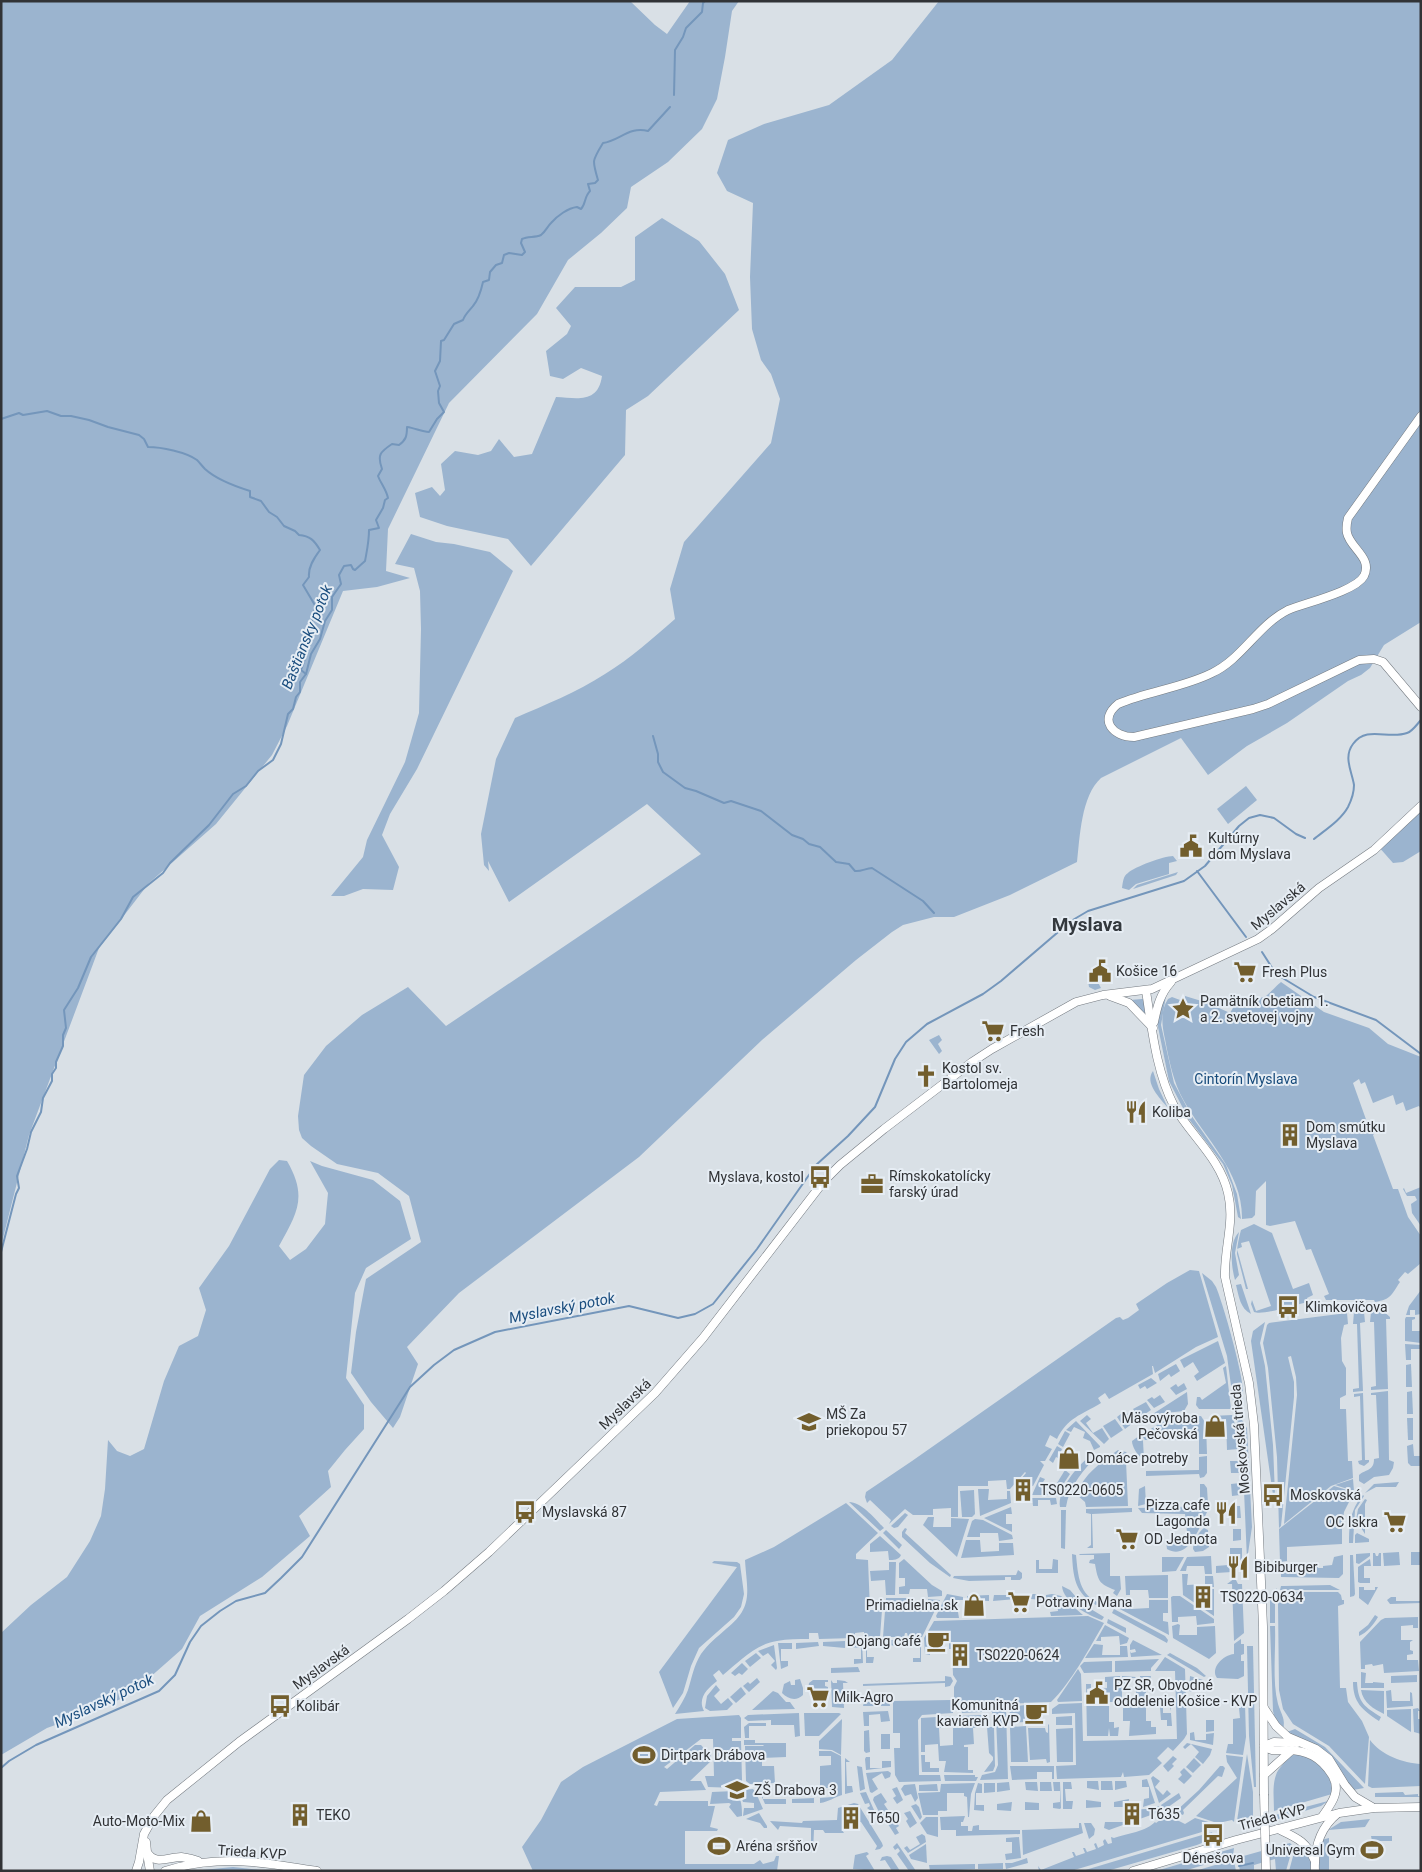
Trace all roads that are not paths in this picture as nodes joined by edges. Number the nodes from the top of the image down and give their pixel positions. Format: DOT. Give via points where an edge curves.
graph roads {
  1 [pos="1421,416"];
  2 [pos="1421,707"];
  3 [pos="1421,806"];
  4 [pos="1176,978"];
  5 [pos="1146,991"];
  6 [pos="1104,995"];
  7 [pos="1153,1028"];
  8 [pos="1263,1707"];
  9 [pos="1302,1744"];
  10 [pos="1264,1746"];
  11 [pos="1292,1750"];
  12 [pos="1264,1774"];
  13 [pos="1421,1807"];
  14 [pos="1374,1808"];
  15 [pos="1338,1813"];
  16 [pos="1322,1817"];
  17 [pos="150,1825"];
  18 [pos="1278,1829"];
  19 [pos="146,1852"];
  20 [pos="1315,1861"];
  21 [pos="207,1862"];
  22 [pos="136,1871"];
  23 [pos="150,1871"];
  24 [pos="165,1871"];
  25 [pos="316,1871"];
  26 [pos="1133,1871"];
  27 [pos="1266,1871"];
  28 [pos="1315,1871"];
  1 -- 2 [label="street" via="1348,518 1346,532 1365,564 1361,580 1349,588 1278,616 1214,672 1118,704 1111,711 1109,720 1118,734 1134,737 1233,714 1268,704 1367,658 1383,662"];
  3 -- 4 [label="street, Myslavská" via="1374,850 1319,888 1272,930"];
  4 -- 5 [label="street, Myslavská"];
  4 -- 7 [label="street, Moskovská trieda" via="1164,990"];
  5 -- 6 [label="street, Myslavská"];
  5 -- 7 [label="street, Moskovská trieda"];
  6 -- 7 [label="street" via="1129,1003"];
  6 -- 17 [label="street, Myslavská" via="1076,1002 979,1058 840,1165 665,1382 529,1514 426,1605 189,1781 167,1800"];
  7 -- 8 [label="street, Moskovská trieda" via="1166,1088 1189,1130 1221,1172 1231,1208 1225,1268 1254,1418 1262,1583"];
  8 -- 9 [label="street" via="1276,1726"];
  8 -- 10 [label="street, Moskovská trieda"];
  9 -- 10 [label="street" via="1274,1742"];
  9 -- 14 [label="street" via="1329,1759 1355,1797"];
  10 -- 11 [label="street" via="1273,1751"];
  10 -- 12 [label="street, Moskovská trieda"];
  11 -- 12 [label="street"];
  11 -- 16 [label="street" via="1319,1759 1335,1781 1336,1792"];
  12 -- 27 [label="street, Moskovská trieda, bridge"];
  13 -- 14 [label="street, Trieda KVP"];
  14 -- 15 [label="street, Trieda KVP"];
  15 -- 16 [label="street, Trieda KVP"];
  15 -- 20 [label="street" via="1323,1830"];
  16 -- 18 [label="street, Trieda KVP"];
  17 -- 19 [label="street, Myslavská"];
  17 -- 22 [label="street, Myslavská" via="143,1839"];
  18 -- 20 [label="street" via="1303,1842"];
  18 -- 26 [label="street, Trieda KVP"];
  19 -- 21 [label="street" via="157,1860 182,1857"];
  19 -- 23 [label="street, Myslavská"];
  20 -- 28 [label="street"];
  21 -- 24 [label="street, Trieda KVP"];
  21 -- 25 [label="street, Trieda KVP" via="246,1861"];
}
